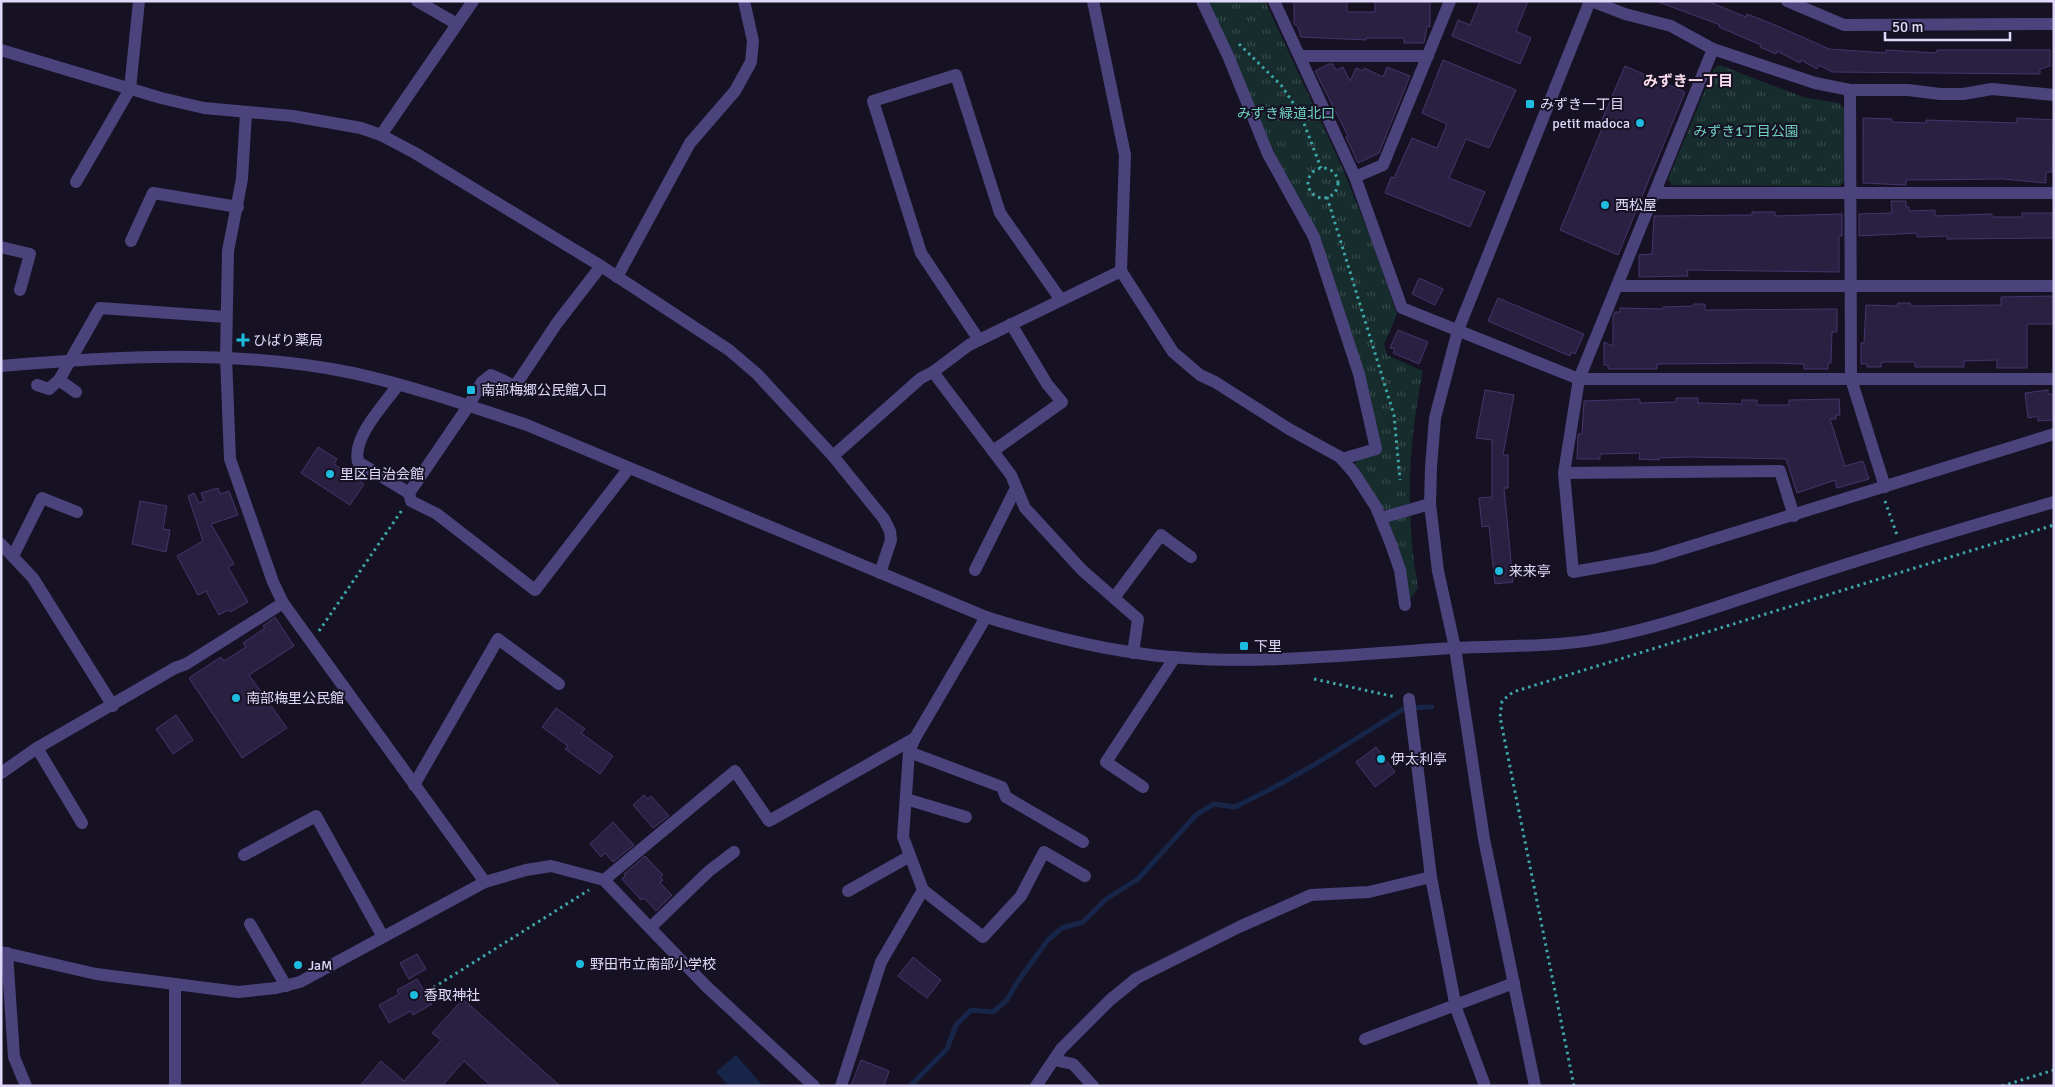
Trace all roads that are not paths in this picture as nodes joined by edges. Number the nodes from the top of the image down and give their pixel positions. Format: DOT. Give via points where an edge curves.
graph roads {
  1 [pos="139,1"];
  2 [pos="417,1"];
  3 [pos="473,1"];
  4 [pos="744,1"];
  5 [pos="1093,1"];
  6 [pos="1202,1"];
  7 [pos="1274,1"];
  8 [pos="1450,1"];
  9 [pos="1591,1"];
  10 [pos="1787,1"];
  11 [pos="457,24"];
  12 [pos="2054,24"];
  13 [pos="1713,49"];
  14 [pos="1,50"];
  15 [pos="1300,56"];
  16 [pos="1428,56"];
  17 [pos="130,89"];
  18 [pos="1850,90"];
  19 [pos="2054,94"];
  20 [pos="246,113"];
  21 [pos="381,135"];
  22 [pos="1355,177"];
  23 [pos="76,182"];
  24 [pos="1655,193"];
  25 [pos="1852,193"];
  26 [pos="2054,193"];
  27 [pos="238,207"];
  28 [pos="131,241"];
  29 [pos="1,247"];
  30 [pos="601,266"];
  31 [pos="1121,271"];
  32 [pos="618,277"];
  33 [pos="1852,285"];
  34 [pos="1617,286"];
  35 [pos="2054,286"];
  36 [pos="20,290"];
  37 [pos="1061,300"];
  38 [pos="226,317"];
  39 [pos="1011,324"];
  40 [pos="1458,330"];
  41 [pos="978,340"];
  42 [pos="226,357"];
  43 [pos="71,360"];
  44 [pos="1,366"];
  45 [pos="933,372"];
  46 [pos="1579,379"];
  47 [pos="1851,379"];
  48 [pos="59,380"];
  49 [pos="2054,380"];
  50 [pos="37,385"];
  51 [pos="398,385"];
  52 [pos="76,392"];
  53 [pos="469,405"];
  54 [pos="2054,434"];
  55 [pos="993,451"];
  56 [pos="833,456"];
  57 [pos="1342,459"];
  58 [pos="629,468"];
  59 [pos="1564,472"];
  60 [pos="1016,488"];
  61 [pos="1883,488"];
  62 [pos="410,497"];
  63 [pos="2054,502"];
  64 [pos="1430,504"];
  65 [pos="77,512"];
  66 [pos="1794,516"];
  67 [pos="1380,518"];
  68 [pos="1,544"];
  69 [pos="13,556"];
  70 [pos="1191,557"];
  71 [pos="975,570"];
  72 [pos="880,573"];
  73 [pos="1114,598"];
  74 [pos="283,603"];
  75 [pos="1405,605"];
  76 [pos="986,617"];
  77 [pos="1455,648"];
  78 [pos="1132,653"];
  79 [pos="1175,657"];
  80 [pos="559,684"];
  81 [pos="1409,699"];
  82 [pos="113,706"];
  83 [pos="915,738"];
  84 [pos="37,748"];
  85 [pos="909,752"];
  86 [pos="2,772"];
  87 [pos="414,785"];
  88 [pos="1143,787"];
  89 [pos="906,799"];
  90 [pos="966,817"];
  91 [pos="82,823"];
  92 [pos="1083,842"];
  93 [pos="734,852"];
  94 [pos="244,855"];
  95 [pos="910,856"];
  96 [pos="1085,876"];
  97 [pos="1431,876"];
  98 [pos="604,880"];
  99 [pos="485,882"];
  100 [pos="923,890"];
  101 [pos="848,891"];
  102 [pos="250,924"];
  103 [pos="650,928"];
  104 [pos="383,938"];
  105 [pos="4,953"];
  106 [pos="1514,983"];
  107 [pos="175,984"];
  108 [pos="286,986"];
  109 [pos="1455,1004"];
  110 [pos="6,1024"];
  111 [pos="1365,1039"];
  112 [pos="1054,1060"];
  113 [pos="26,1086"];
  114 [pos="175,1086"];
  115 [pos="814,1086"];
  116 [pos="842,1086"];
  117 [pos="1036,1086"];
  118 [pos="1093,1086"];
  119 [pos="1485,1086"];
  120 [pos="1535,1086"];
  1 -- 17 [label="street"];
  2 -- 11 [label="street"];
  3 -- 11 [label="street"];
  4 -- 32 [label="street" via="753,41 751,62 735,91 690,143"];
  5 -- 31 [label="street" via="1125,155"];
  6 -- 57 [label="street" via="1268,154 1314,236 1359,374 1376,449"];
  7 -- 15 [label="street"];
  8 -- 16 [label="street"];
  9 -- 13 [label="street" via="1671,26"];
  9 -- 40 [label="street"];
  10 -- 12 [label="street" via="1844,25"];
  11 -- 21 [label="street"];
  13 -- 18 [label="street" via="1767,65 1792,77"];
  13 -- 24 [label="street"];
  14 -- 17 [label="street"];
  15 -- 16 [label="street"];
  15 -- 22 [label="street"];
  16 -- 22 [label="street" via="1383,165"];
  17 -- 20 [label="street" via="196,106"];
  17 -- 23 [label="street"];
  18 -- 19 [label="street" via="1955,94 1992,89"];
  18 -- 25 [label="street"];
  20 -- 21 [label="street" via="336,122"];
  20 -- 27 [label="street"];
  21 -- 30 [label="street"];
  22 -- 40 [label="street" via="1402,308"];
  24 -- 25 [label="street"];
  24 -- 34 [label="street"];
  25 -- 26 [label="street"];
  25 -- 33 [label="street"];
  27 -- 28 [label="street" via="153,193"];
  27 -- 38 [label="street" via="228,250"];
  29 -- 36 [label="street" via="30,254"];
  30 -- 32 [label="street"];
  30 -- 53 [label="street" via="557,323 515,386 491,375 482,382"];
  31 -- 37 [label="street"];
  31 -- 57 [label="street" via="1173,352 1200,375"];
  32 -- 56 [label="street" via="729,350 784,400"];
  33 -- 34 [label="street"];
  33 -- 35 [label="street"];
  33 -- 47 [label="street"];
  34 -- 46 [label="street"];
  37 -- 39 [label="street"];
  37 -- 41 [label="street" via="1000,213 956,75 873,101 921,253"];
  38 -- 42 [label="street"];
  38 -- 43 [label="street" via="100,308"];
  39 -- 41 [label="street"];
  39 -- 55 [label="street" via="1046,384 1062,402"];
  40 -- 46 [label="street"];
  40 -- 64 [label="street" via="1435,418"];
  41 -- 45 [label="street"];
  42 -- 43 [label="street" via="145,356"];
  42 -- 51 [label="street" via="303,365"];
  42 -- 74 [label="street" via="230,459 272,582"];
  43 -- 44 [label="street"];
  43 -- 48 [label="street"];
  45 -- 55 [label="street"];
  45 -- 56 [label="street" via="921,378"];
  46 -- 47 [label="street"];
  46 -- 59 [label="street"];
  47 -- 49 [label="street"];
  47 -- 61 [label="street"];
  48 -- 50 [label="street" via="49,389"];
  48 -- 52 [label="street"];
  51 -- 53 [label="street"];
  51 -- 62 [label="street" via="360,440 356,452 358,462"];
  53 -- 58 [label="street" via="527,425"];
  53 -- 62 [label="street"];
  54 -- 61 [label="street"];
  55 -- 60 [label="street"];
  56 -- 72 [label="street" via="890,531 889,551"];
  57 -- 67 [label="street" via="1359,480"];
  58 -- 62 [label="street" via="535,590"];
  58 -- 72 [label="street"];
  59 -- 66 [label="street" via="1780,471"];
  59 -- 66 [label="street" via="1573,572 1653,558"];
  60 -- 71 [label="street"];
  60 -- 73 [label="street" via="1025,508 1082,570"];
  61 -- 66 [label="street"];
  63 -- 77 [label="street" via="1618,635 1581,641"];
  64 -- 67 [label="street"];
  64 -- 77 [label="street" via="1438,571"];
  65 -- 69 [label="street" via="42,498"];
  67 -- 75 [label="street" via="1400,570"];
  68 -- 69 [label="street"];
  69 -- 82 [label="street" via="33,578"];
  70 -- 73 [label="street" via="1160,535"];
  72 -- 76 [label="street"];
  73 -- 78 [label="street" via="1138,619"];
  74 -- 82 [label="street"];
  74 -- 87 [label="street"];
  76 -- 78 [label="street" via="1053,637"];
  76 -- 83 [label="street"];
  77 -- 79 [label="street" via="1263,658"];
  77 -- 106 [label="street" via="1484,839"];
  78 -- 79 [label="street"];
  79 -- 88 [label="street" via="1106,762"];
  80 -- 87 [label="street" via="498,639"];
  81 -- 97 [label="street"];
  82 -- 84 [label="street"];
  83 -- 85 [label="street"];
  83 -- 98 [label="street" via="770,822 735,771"];
  84 -- 86 [label="street"];
  84 -- 91 [label="street"];
  85 -- 89 [label="street"];
  85 -- 92 [label="street" via="1002,787 1006,797"];
  87 -- 99 [label="street"];
  89 -- 90 [label="street"];
  89 -- 95 [label="street" via="903,837"];
  93 -- 103 [label="street" via="709,871"];
  94 -- 104 [label="street" via="316,816"];
  95 -- 100 [label="street"];
  95 -- 101 [label="street"];
  96 -- 100 [label="street" via="1044,852 1021,896 983,937"];
  97 -- 109 [label="street"];
  97 -- 112 [label="street" via="1369,892 1311,895 1239,927 1137,978 1110,1000"];
  98 -- 99 [label="street" via="551,866"];
  98 -- 103 [label="street"];
  99 -- 104 [label="street"];
  100 -- 116 [label="street" via="881,962"];
  102 -- 108 [label="street"];
  103 -- 115 [label="street" via="707,987"];
  104 -- 108 [label="street" via="300,982"];
  105 -- 107 [label="street" via="96,974"];
  105 -- 110 [label="street"];
  106 -- 109 [label="street"];
  106 -- 120 [label="street"];
  107 -- 108 [label="street" via="238,992"];
  107 -- 114 [label="street"];
  109 -- 111 [label="street"];
  109 -- 119 [label="street"];
  110 -- 113 [label="street" via="14,1057"];
  112 -- 117 [label="street"];
  112 -- 118 [label="street" via="1073,1064"];
}
